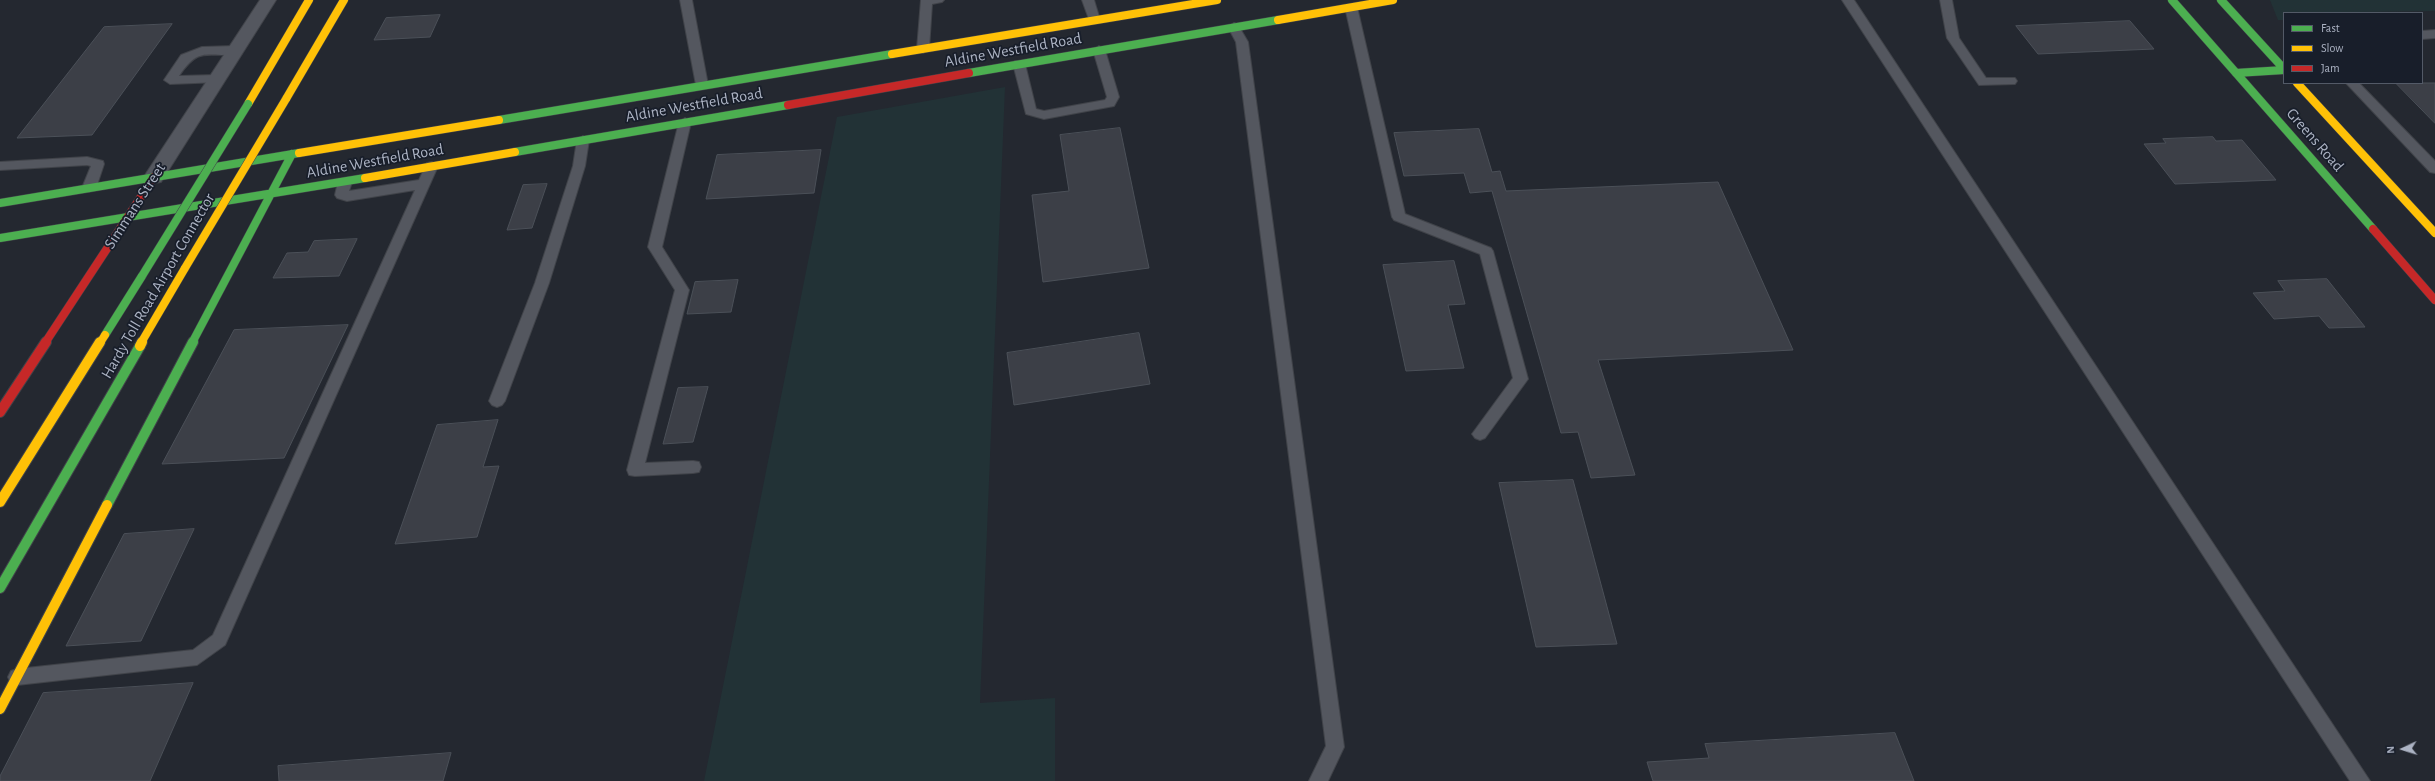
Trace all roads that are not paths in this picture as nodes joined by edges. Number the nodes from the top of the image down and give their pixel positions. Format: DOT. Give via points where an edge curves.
graph roads {
  1 [pos="268,0"];
  2 [pos="309,0"];
  3 [pos="344,0"];
  4 [pos="686,0"];
  5 [pos="938,0"];
  6 [pos="1088,0"];
  7 [pos="1218,0"];
  8 [pos="1319,0"];
  9 [pos="1393,0"];
  10 [pos="1848,0"];
  11 [pos="1946,0"];
  12 [pos="2172,0"];
  13 [pos="2221,0"];
  14 [pos="1351,7"];
  15 [pos="1325,12"];
  16 [pos="1094,20"];
  17 [pos="1234,27"];
  18 [pos="2435,34"];
  19 [pos="2423,35"];
  20 [pos="923,48"];
  21 [pos="235,50"];
  22 [pos="1099,50"];
  23 [pos="1019,64"];
  24 [pos="2283,68"];
  25 [pos="2283,69"];
  26 [pos="2236,73"];
  27 [pos="216,80"];
  28 [pos="2011,81"];
  29 [pos="2298,84"];
  30 [pos="2353,84"];
  31 [pos="702,85"];
  32 [pos="685,122"];
  33 [pos="583,140"];
  34 [pos="292,154"];
  35 [pos="0,166"];
  36 [pos="432,166"];
  37 [pos="2435,169"];
  38 [pos="154,177"];
  39 [pos="345,182"];
  40 [pos="424,184"];
  41 [pos="89,188"];
  42 [pos="272,194"];
  43 [pos="0,203"];
  44 [pos="128,216"];
  45 [pos="2435,233"];
  46 [pos="0,238"];
  47 [pos="2435,300"];
  48 [pos="497,401"];
  49 [pos="0,412"];
  50 [pos="1480,434"];
  51 [pos="693,467"];
  52 [pos="0,502"];
  53 [pos="0,588"];
  54 [pos="17,677"];
  55 [pos="0,709"];
  56 [pos="1318,781"];
  57 [pos="2361,781"];
  1 -- 21 [label="street, Simmans Street"];
  2 -- 52 [label="main road, Hardy Toll Road Airport Connector, bridge" via="248,104"];
  3 -- 53 [label="main road, Hardy Toll Road Airport Connector, bridge"];
  4 -- 31 [label="lane"];
  5 -- 20 [label="lane" via="926,1"];
  6 -- 16 [label="lane"];
  7 -- 16 [label="main road, Aldine Westfield Road"];
  8 -- 15 [label="main road"];
  9 -- 14 [label="main road, Aldine Westfield Road"];
  10 -- 57 [label="lane"];
  11 -- 28 [label="lane" via="1953,38 1983,82"];
  12 -- 26 [label="main road, Greens Road"];
  13 -- 24 [label="main road"];
  14 -- 15 [label="main road, Aldine Westfield Road"];
  14 -- 50 [label="lane" via="1399,217 1486,251 1521,379"];
  15 -- 17 [label="main road, Aldine Westfield Road"];
  16 -- 20 [label="main road, Aldine Westfield Road"];
  17 -- 22 [label="main road, Aldine Westfield Road"];
  17 -- 56 [label="lane" via="1242,42 1335,747"];
  18 -- 19 [label="lane"];
  20 -- 31 [label="main road, Aldine Westfield Road"];
  21 -- 27 [label="street, Simmans Street"];
  21 -- 27 [label="lane" via="202,51 185,58 170,80"];
  22 -- 23 [label="main road, Aldine Westfield Road"];
  22 -- 23 [label="lane" via="1112,97 1110,103 1044,115 1030,111"];
  23 -- 32 [label="main road, Aldine Westfield Road"];
  25 -- 26 [label="main road"];
  26 -- 47 [label="main road, Greens Road"];
  27 -- 38 [label="street, Simmans Street"];
  29 -- 45 [label="main road, Greens Road"];
  30 -- 37 [label="lane"];
  31 -- 34 [label="main road, Aldine Westfield Road"];
  32 -- 33 [label="main road, Aldine Westfield Road"];
  32 -- 51 [label="lane" via="655,247 682,290 635,470"];
  33 -- 36 [label="main road, Aldine Westfield Road"];
  33 -- 48 [label="lane" via="578,166 542,283"];
  34 -- 38 [label="main road, Aldine Westfield Road"];
  34 -- 42 [label="main road"];
  35 -- 41 [label="lane" via="87,161 98,164"];
  36 -- 39 [label="main road, Aldine Westfield Road"];
  36 -- 40 [label="lane"];
  38 -- 41 [label="main road, Aldine Westfield Road"];
  38 -- 44 [label="main road, Simmans Street"];
  39 -- 40 [label="lane" via="342,195 347,196"];
  39 -- 42 [label="main road, Aldine Westfield Road"];
  40 -- 54 [label="lane" via="219,640 197,657"];
  41 -- 43 [label="main road, Aldine Westfield Road"];
  42 -- 44 [label="main road, Aldine Westfield Road"];
  42 -- 54 [label="main road"];
  44 -- 46 [label="main road, Aldine Westfield Road"];
  44 -- 49 [label="main road, Simmans Street"];
  54 -- 55 [label="main road"];
}
